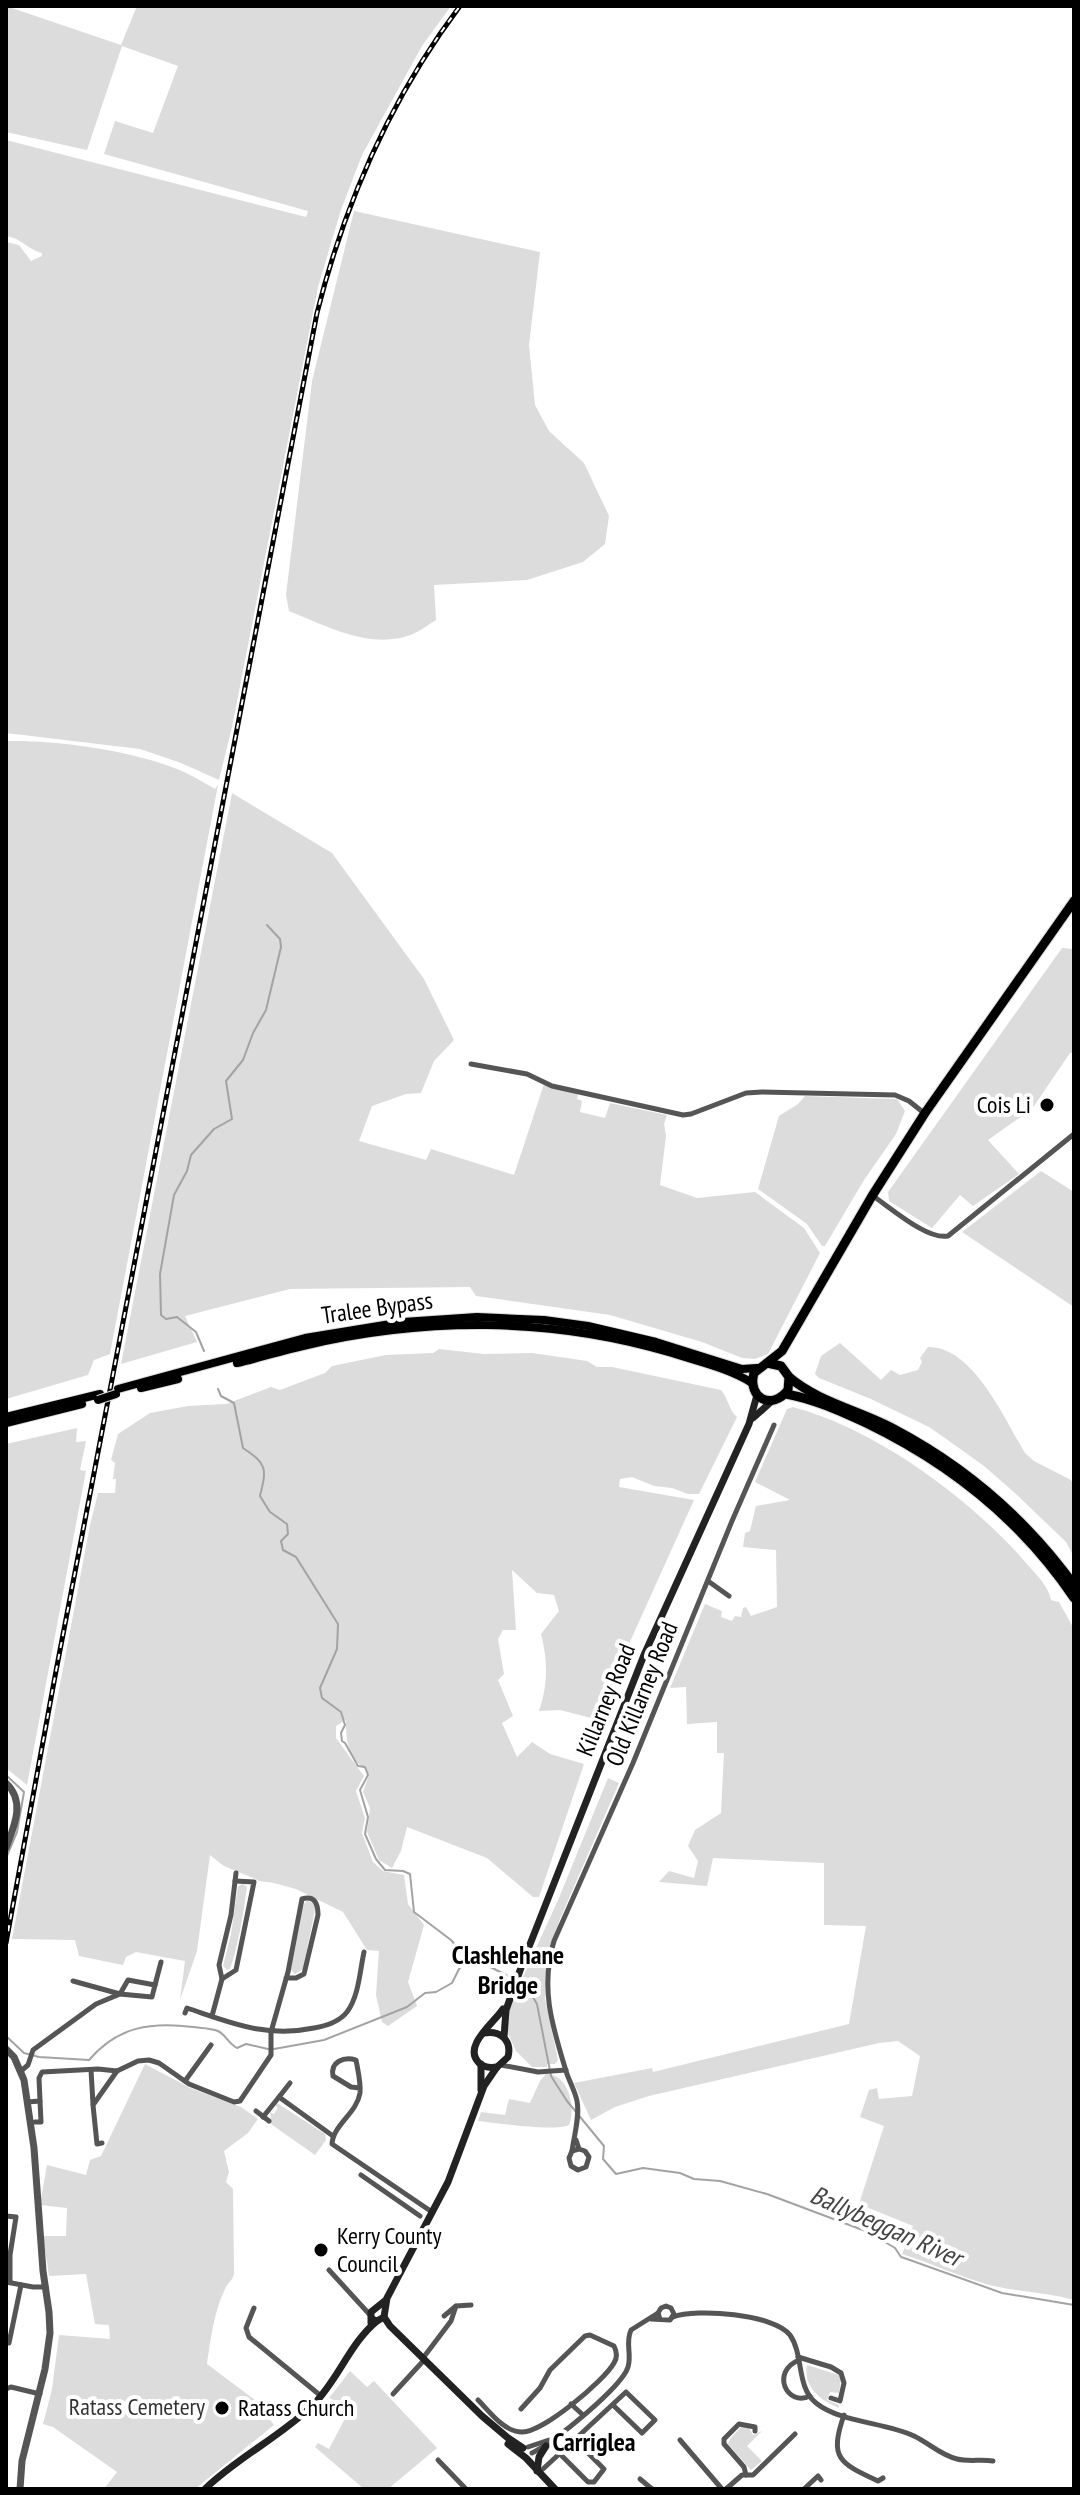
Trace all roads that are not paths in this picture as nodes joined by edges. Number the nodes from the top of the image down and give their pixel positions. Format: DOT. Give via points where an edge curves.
graph roads {
  1 [pos="1074,901"];
  2 [pos="471,1064"];
  3 [pos="925,1113"];
  4 [pos="1074,1134"];
  5 [pos="872,1196"];
  6 [pos="791,1338"];
  7 [pos="767,1363"];
  8 [pos="757,1368"];
  9 [pos="787,1373"];
  10 [pos="752,1383"];
  11 [pos="117,1392"];
  12 [pos="786,1394"];
  13 [pos="757,1395"];
  14 [pos="772,1401"];
  15 [pos="6,1420"];
  16 [pos="749,1424"];
  17 [pos="774,1425"];
  18 [pos="708,1581"];
  19 [pos="1074,1585"];
  20 [pos="729,1596"];
  21 [pos="1074,1598"];
  22 [pos="6,1783"];
  23 [pos="6,1848"];
  24 [pos="236,1873"];
  25 [pos="235,1881"];
  26 [pos="364,1952"];
  27 [pos="161,1962"];
  28 [pos="286,1978"];
  29 [pos="222,1979"];
  30 [pos="73,1981"];
  31 [pos="155,1985"];
  32 [pos="120,1994"];
  33 [pos="511,1995"];
  34 [pos="185,2013"];
  35 [pos="212,2016"];
  36 [pos="271,2032"];
  37 [pos="484,2033"];
  38 [pos="504,2037"];
  39 [pos="211,2045"];
  40 [pos="6,2049"];
  41 [pos="509,2052"];
  42 [pos="481,2064"];
  43 [pos="499,2066"];
  44 [pos="523,2069"];
  45 [pos="91,2070"];
  46 [pos="566,2070"];
  47 [pos="21,2071"];
  48 [pos="117,2071"];
  49 [pos="185,2081"];
  50 [pos="290,2083"];
  51 [pos="360,2088"];
  52 [pos="480,2096"];
  53 [pos="279,2097"];
  54 [pos="40,2101"];
  55 [pos="26,2102"];
  56 [pos="93,2105"];
  57 [pos="256,2111"];
  58 [pos="35,2122"];
  59 [pos="333,2136"];
  60 [pos="102,2143"];
  61 [pos="576,2150"];
  62 [pos="361,2175"];
  63 [pos="388,2182"];
  64 [pos="383,2190"];
  65 [pos="432,2212"];
  66 [pos="6,2216"];
  67 [pos="420,2216"];
  68 [pos="329,2270"];
  69 [pos="8,2282"];
  70 [pos="21,2285"];
  71 [pos="46,2287"];
  72 [pos="471,2305"];
  73 [pos="456,2306"];
  74 [pos="254,2308"];
  75 [pos="673,2309"];
  76 [pos="682,2314"];
  77 [pos="378,2315"];
  78 [pos="444,2316"];
  79 [pos="659,2316"];
  80 [pos="673,2317"];
  81 [pos="9,2343"];
  82 [pos="424,2358"];
  83 [pos="799,2359"];
  84 [pos="6,2389"];
  85 [pos="40,2394"];
  86 [pos="393,2394"];
  87 [pos="321,2396"];
  88 [pos="810,2396"];
  89 [pos="831,2398"];
  90 [pos="478,2400"];
  91 [pos="571,2404"];
  92 [pos="613,2405"];
  93 [pos="521,2409"];
  94 [pos="585,2413"];
  95 [pos="844,2415"];
  96 [pos="596,2420"];
  97 [pos="755,2431"];
  98 [pos="795,2434"];
  99 [pos="554,2438"];
  100 [pos="574,2439"];
  101 [pos="680,2440"];
  102 [pos="546,2446"];
  103 [pos="527,2452"];
  104 [pos="559,2453"];
  105 [pos="438,2460"];
  106 [pos="993,2461"];
  107 [pos="538,2469"];
  108 [pos="746,2475"];
  109 [pos="883,2478"];
  110 [pos="640,2479"];
  111 [pos="821,2480"];
  112 [pos="20,2489"];
  113 [pos="205,2489"];
  114 [pos="466,2489"];
  115 [pos="555,2489"];
  116 [pos="652,2489"];
  117 [pos="724,2489"];
  118 [pos="804,2489"];
  1 -- 3 [label="highway"];
  2 -- 3 [label="street" via="683,1115 762,1092 895,1095"];
  3 -- 5 [label="highway"];
  4 -- 5 [label="street" via="943,1238"];
  5 -- 6 [label="highway"];
  6 -- 7 [label="highway"];
  6 -- 9 [label="highway"];
  7 -- 8 [label="highway"];
  7 -- 9 [label="highway" via="777,1363"];
  8 -- 10 [label="highway"];
  8 -- 11 [label="main road, Tralee Bypass" via="742,1369 588,1326 477,1317 403,1322 305,1338"];
  9 -- 12 [label="highway"];
  9 -- 19 [label="highway" via="801,1388 893,1428 983,1486 1044,1546"];
  10 -- 11 [label="main road, Tralee Bypass" via="719,1368 611,1338 564,1329 474,1324 399,1329 302,1346"];
  10 -- 13 [label="highway"];
  11 -- 15 [label="main road, Tralee Bypass, bridge"];
  12 -- 14 [label="highway"];
  12 -- 21 [label="highway" via="834,1408 932,1458 1019,1530"];
  13 -- 14 [label="highway"];
  13 -- 16 [label="main road, Killarney Road"];
  14 -- 16 [label="main road, Killarney Road"];
  16 -- 33 [label="main road, Killarney Road" via="644,1655"];
  17 -- 18 [label="street, Old Killarney Road"];
  18 -- 20 [label="street"];
  18 -- 46 [label="street, Old Killarney Road" via="549,1958 547,1995"];
  22 -- 23 [label="street" via="17,1803"];
  24 -- 25 [label="street"];
  25 -- 29 [label="street" via="219,1965"];
  25 -- 29 [label="street" via="254,1882 236,1970"];
  26 -- 36 [label="street" via="355,1994 340,2019 292,2033"];
  27 -- 31 [label="street"];
  28 -- 28 [label="street" via="302,1899 307,1897 315,1900 318,1915 304,1974"];
  28 -- 36 [label="street"];
  29 -- 35 [label="street"];
  30 -- 32 [label="street"];
  31 -- 32 [label="street" via="128,1980"];
  31 -- 32 [label="street" via="152,1997"];
  32 -- 47 [label="street" via="96,2004 33,2050"];
  33 -- 37 [label="main road, Killarney Road"];
  33 -- 38 [label="main road, Killarney Road"];
  34 -- 35 [label="street" via="187,2008"];
  35 -- 36 [label="street"];
  36 -- 49 [label="street" via="271,2055 240,2101"];
  37 -- 38 [label="main road"];
  37 -- 42 [label="main road" via="473,2049"];
  38 -- 41 [label="main road"];
  39 -- 49 [label="street"];
  40 -- 47 [label="street"];
  41 -- 43 [label="main road"];
  41 -- 44 [label="street"];
  42 -- 43 [label="main road"];
  42 -- 52 [label="main road"];
  43 -- 44 [label="street"];
  43 -- 52 [label="main road"];
  44 -- 46 [label="street"];
  45 -- 48 [label="street"];
  45 -- 54 [label="street" via="42,2072"];
  45 -- 56 [label="street"];
  46 -- 61 [label="street, Old Killarney Road" via="577,2100"];
  47 -- 55 [label="street"];
  48 -- 49 [label="street" via="149,2060"];
  48 -- 56 [label="street"];
  50 -- 53 [label="street"];
  51 -- 51 [label="street" via="356,2060 335,2063 333,2076"];
  51 -- 59 [label="street" via="359,2098"];
  52 -- 65 [label="main road"];
  53 -- 57 [label="street" via="266,2119"];
  53 -- 59 [label="street"];
  54 -- 55 [label="street"];
  54 -- 58 [label="street" via="41,2122"];
  55 -- 71 [label="street"];
  56 -- 60 [label="street" via="97,2144"];
  59 -- 63 [label="street" via="332,2145"];
  62 -- 64 [label="street"];
  63 -- 64 [label="street"];
  63 -- 65 [label="street"];
  64 -- 67 [label="street"];
  65 -- 77 [label="main road"];
  66 -- 69 [label="street" via="16,2217 17,2224"];
  68 -- 77 [label="street"];
  69 -- 70 [label="street"];
  70 -- 71 [label="street"];
  70 -- 81 [label="street"];
  71 -- 85 [label="street" via="50,2333"];
  72 -- 73 [label="street"];
  73 -- 78 [label="street"];
  73 -- 82 [label="street"];
  74 -- 87 [label="street" via="246,2328 249,2337"];
  75 -- 76 [label="street"];
  75 -- 79 [label="street" via="663,2306"];
  75 -- 80 [label="street"];
  76 -- 80 [label="street"];
  76 -- 83 [label="street" via="723,2313 777,2326 790,2335"];
  77 -- 82 [label="main road"];
  77 -- 87 [label="main road"];
  79 -- 80 [label="street" via="667,2321"];
  79 -- 94 [label="street" via="631,2330 626,2371"];
  82 -- 86 [label="street"];
  82 -- 103 [label="main road"];
  83 -- 88 [label="street"];
  83 -- 88 [label="street" via="787,2368 784,2384 796,2398"];
  83 -- 89 [label="street" via="841,2373 840,2401"];
  84 -- 85 [label="street"];
  85 -- 112 [label="street"];
  87 -- 113 [label="main road"];
  88 -- 95 [label="street" via="825,2409"];
  90 -- 91 [label="street" via="502,2425 523,2433 550,2422"];
  91 -- 93 [label="street" via="616,2361 614,2346 585,2336"];
  91 -- 94 [label="street"];
  92 -- 92 [label="street" via="626,2392 655,2420 642,2433"];
  92 -- 96 [label="street"];
  94 -- 96 [label="street"];
  94 -- 99 [label="street"];
  95 -- 106 [label="street" via="913,2435 944,2455"];
  95 -- 109 [label="street" via="836,2444 841,2458 871,2478"];
  96 -- 100 [label="street"];
  97 -- 108 [label="street" via="742,2423 724,2439"];
  98 -- 108 [label="street" via="753,2475"];
  99 -- 102 [label="street"];
  99 -- 103 [label="street"];
  100 -- 104 [label="street"];
  100 -- 104 [label="street" via="604,2469 594,2482"];
  101 -- 117 [label="street"];
  102 -- 103 [label="street"];
  102 -- 107 [label="main road"];
  103 -- 107 [label="main road"];
  104 -- 107 [label="street"];
  105 -- 114 [label="street"];
  107 -- 115 [label="main road"];
  108 -- 117 [label="street"];
  110 -- 116 [label="street"];
  111 -- 118 [label="street" via="818,2476"];
}
